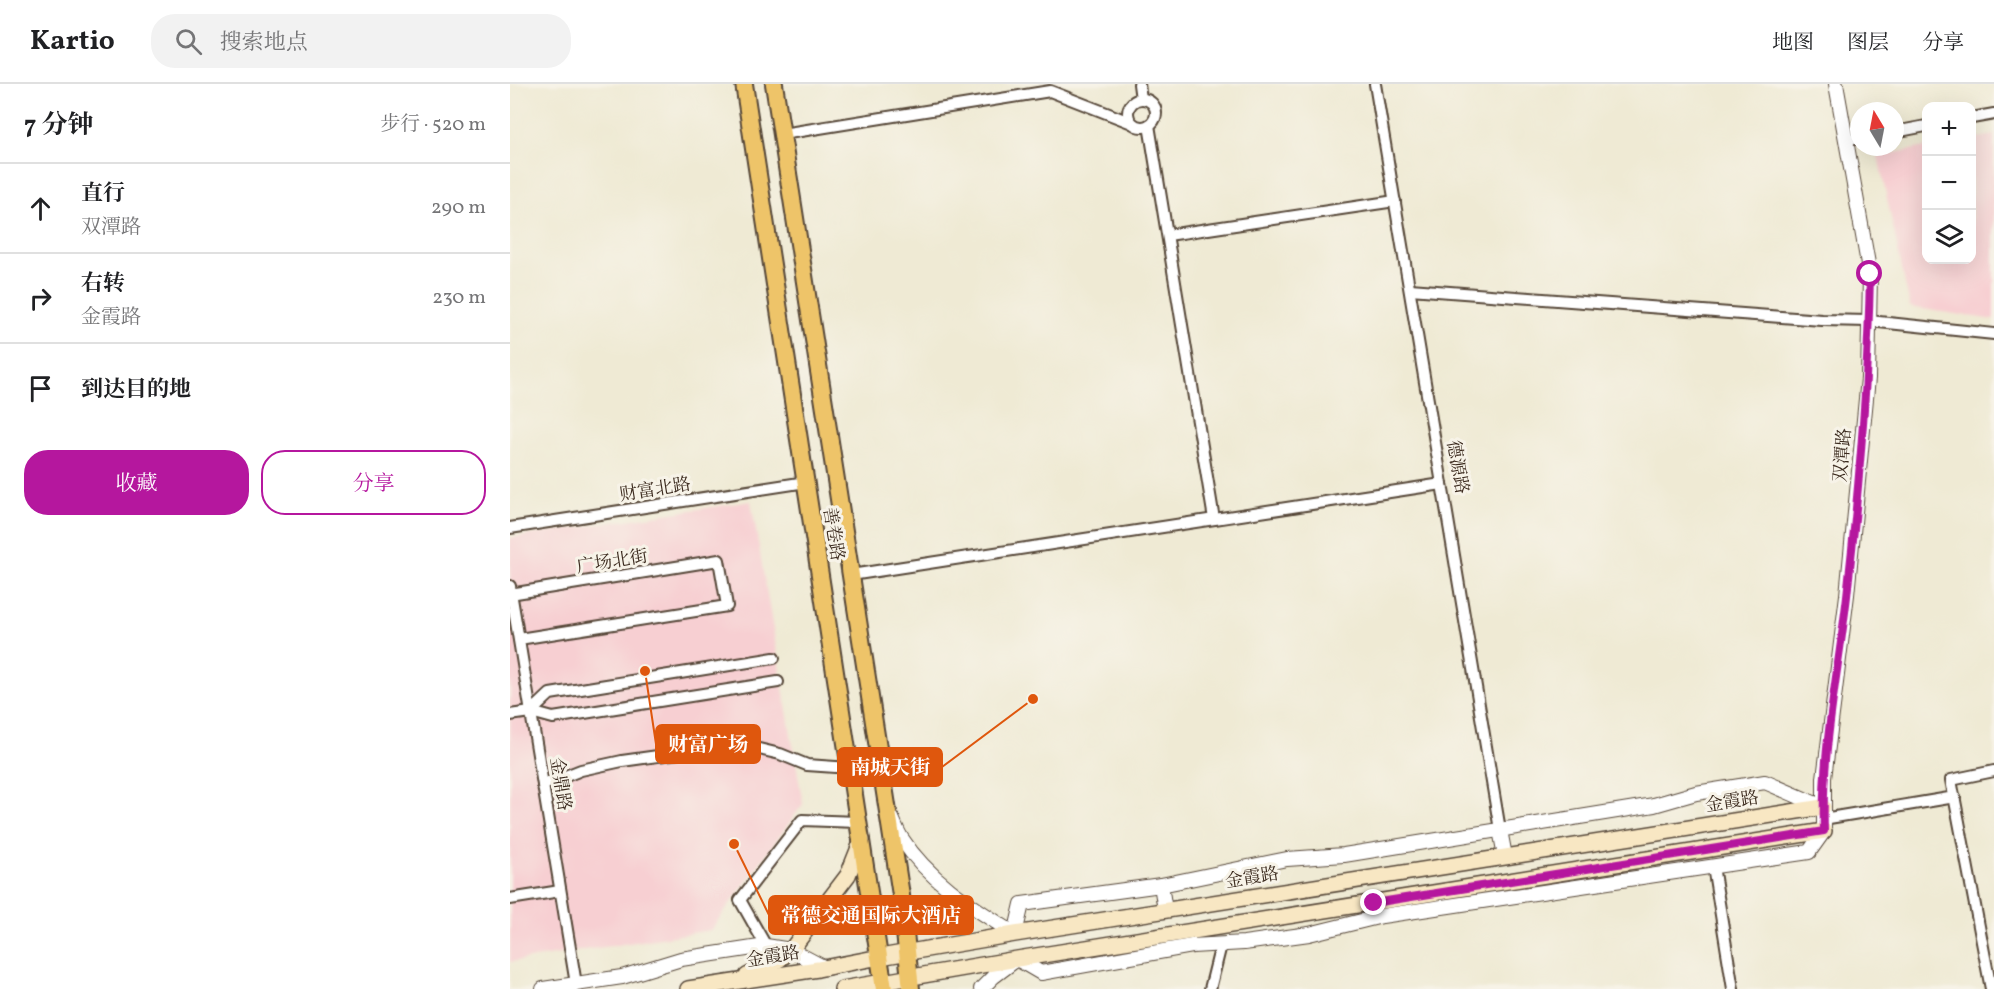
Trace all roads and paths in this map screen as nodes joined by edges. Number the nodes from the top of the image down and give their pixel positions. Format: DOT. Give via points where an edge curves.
graph roads {
  1 [pos="744,84"];
  2 [pos="774,84"];
  3 [pos="1139,84"];
  4 [pos="1375,84"];
  5 [pos="1836,84"];
  6 [pos="1141,99"];
  7 [pos="1994,114"];
  8 [pos="1976,117"];
  9 [pos="1132,123"];
  10 [pos="1149,125"];
  11 [pos="1922,127"];
  12 [pos="1904,130"];
  13 [pos="1850,133"];
  14 [pos="782,134"];
  15 [pos="1854,156"];
  16 [pos="1395,201"];
  17 [pos="1168,235"];
  18 [pos="1410,288"];
  19 [pos="1869,321"];
  20 [pos="1994,334"];
  21 [pos="806,482"];
  22 [pos="1442,484"];
  23 [pos="1214,519"];
  24 [pos="510,528"];
  25 [pos="851,575"];
  26 [pos="510,591"];
  27 [pos="519,639"];
  28 [pos="774,658"];
  29 [pos="778,682"];
  30 [pos="531,712"];
  31 [pos="510,715"];
  32 [pos="850,768"];
  33 [pos="1994,771"];
  34 [pos="543,785"];
  35 [pos="1955,797"];
  36 [pos="888,808"];
  37 [pos="1823,819"];
  38 [pos="858,822"];
  39 [pos="1500,830"];
  40 [pos="862,840"];
  41 [pos="1711,849"];
  42 [pos="1505,856"];
  43 [pos="1713,866"];
  44 [pos="1161,885"];
  45 [pos="1502,890"];
  46 [pos="560,891"];
  47 [pos="510,899"];
  48 [pos="1165,910"];
  49 [pos="1375,910"];
  50 [pos="1226,926"];
  51 [pos="1015,934"];
  52 [pos="1171,942"];
  53 [pos="1221,945"];
  54 [pos="766,946"];
  55 [pos="790,950"];
  56 [pos="909,952"];
  57 [pos="880,957"];
  58 [pos="1017,958"];
  59 [pos="825,968"];
  60 [pos="738,981"];
  61 [pos="910,983"];
  62 [pos="883,985"];
  63 [pos="576,986"];
  64 [pos="543,989"];
  65 [pos="688,989"];
  66 [pos="842,989"];
  67 [pos="981,989"];
  68 [pos="1210,989"];
  69 [pos="1733,989"];
  70 [pos="1991,989"];
  1 -- 21 [label="main road, 善卷路"];
  2 -- 14 [label="main road, 善卷路"];
  3 -- 6 [label="street"];
  4 -- 16 [label="street, 德源路"];
  5 -- 13 [label="street, 双潭路"];
  6 -- 9 [label="street" via="1130,106"];
  6 -- 10 [label="street" via="1156,108"];
  7 -- 8 [label="street"];
  9 -- 10 [label="street" via="1140,127"];
  9 -- 14 [label="street" via="1050,91"];
  10 -- 17 [label="street"];
  11 -- 12 [label="street"];
  14 -- 25 [label="main road, 善卷路"];
  15 -- 19 [label="street, 双潭路" via="1870,274"];
  16 -- 17 [label="street"];
  16 -- 18 [label="street, 德源路"];
  17 -- 23 [label="street"];
  18 -- 19 [label="street"];
  18 -- 22 [label="street, 德源路"];
  19 -- 20 [label="street"];
  19 -- 37 [label="street, 双潭路" via="1868,378 1824,778"];
  21 -- 24 [label="street, 财富北路"];
  21 -- 32 [label="main road, 善卷路"];
  22 -- 23 [label="street"];
  22 -- 39 [label="street, 德源路"];
  23 -- 25 [label="street"];
  25 -- 36 [label="main road, 善卷路"];
  26 -- 27 [label="street, 金鼎路"];
  26 -- 27 [label="street, 广场北街" via="720,561 727,606"];
  27 -- 30 [label="street, 金鼎路"];
  28 -- 30 [label="street" via="550,694"];
  29 -- 30 [label="street" via="553,718"];
  30 -- 31 [label="street"];
  30 -- 34 [label="street, 金鼎路"];
  32 -- 34 [label="street" via="807,765 755,748 715,748 621,761 581,770"];
  32 -- 38 [label="main road, 善卷路"];
  33 -- 35 [label="street" via="1951,780"];
  34 -- 46 [label="street, 金鼎路"];
  35 -- 37 [label="street"];
  35 -- 70 [label="street"];
  36 -- 51 [label="street" via="902,839 923,864 971,907"];
  36 -- 56 [label="main road, 善卷路"];
  37 -- 39 [label="street" via="1765,782"];
  37 -- 41 [label="main road"];
  37 -- 42 [label="main road, 金霞路"];
  37 -- 43 [label="street" via="1809,852"];
  38 -- 40 [label="main road, 善卷路"];
  38 -- 54 [label="street" via="802,820 740,900"];
  39 -- 42 [label="street, 德源路"];
  39 -- 44 [label="street" via="1344,855 1265,863"];
  40 -- 55 [label="main road" via="848,875"];
  40 -- 57 [label="main road, 善卷路"];
  41 -- 43 [label="street"];
  41 -- 45 [label="main road"];
  42 -- 48 [label="main road, 金霞路"];
  43 -- 45 [label="street"];
  43 -- 69 [label="street"];
  44 -- 48 [label="street"];
  44 -- 51 [label="street" via="1022,904"];
  45 -- 49 [label="main road"];
  46 -- 47 [label="street"];
  46 -- 63 [label="street, 金鼎路"];
  48 -- 51 [label="main road, 金霞路"];
  49 -- 50 [label="main road"];
  49 -- 53 [label="street" via="1309,934"];
  50 -- 52 [label="main road"];
  50 -- 53 [label="street"];
  51 -- 56 [label="main road, 金霞路"];
  52 -- 53 [label="street"];
  52 -- 58 [label="main road"];
  53 -- 68 [label="street"];
  54 -- 55 [label="street"];
  54 -- 63 [label="street" via="681,959"];
  55 -- 59 [label="street"];
  55 -- 60 [label="main road"];
  56 -- 57 [label="main road, 金霞路"];
  56 -- 61 [label="main road, 善卷路"];
  57 -- 59 [label="main road, 金霞路"];
  57 -- 62 [label="main road, 善卷路"];
  58 -- 61 [label="main road"];
  58 -- 67 [label="street"];
  59 -- 60 [label="main road, 金霞路"];
  60 -- 65 [label="main road, 金霞路"];
  61 -- 62 [label="main road"];
  62 -- 66 [label="main road"];
  63 -- 64 [label="street"];
}
